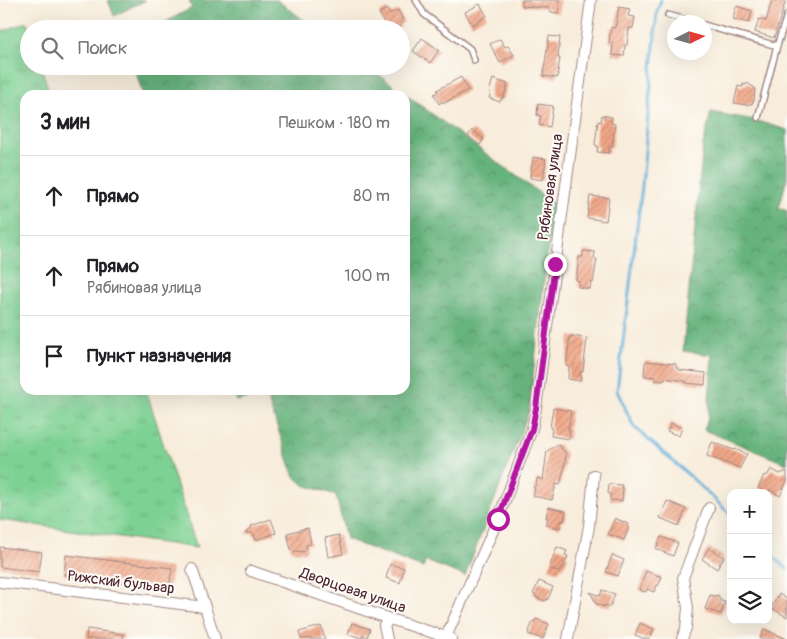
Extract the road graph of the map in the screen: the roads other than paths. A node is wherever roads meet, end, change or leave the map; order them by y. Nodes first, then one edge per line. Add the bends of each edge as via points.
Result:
1 (416, 0) edge
2 (591, 0) edge
3 (787, 15) edge
4 (712, 28) edge
5 (777, 46) junction
6 (474, 60) dead end
7 (758, 118) dead end
8 (594, 475) dead end
9 (709, 508) dead end
10 (192, 569) dead end
11 (251, 571) dead end
12 (0, 582) edge
13 (205, 607) junction
14 (390, 619) junction
15 (449, 638) edge
16 (215, 639) edge
17 (387, 639) edge
18 (568, 639) edge
19 (682, 639) edge

1 - 6 lane via 424,14 470,49
2 - 15 street, Рябиновая улица via 532,429
3 - 5 lane
4 - 5 lane
5 - 7 lane
8 - 18 street via 589,526
9 - 19 street via 683,578 688,608
10 - 13 street
11 - 14 street, Дворцовая улица
12 - 13 street, Рижский бульвар
13 - 16 street
14 - 15 street, Дворцовая улица
14 - 17 street via 384,625

